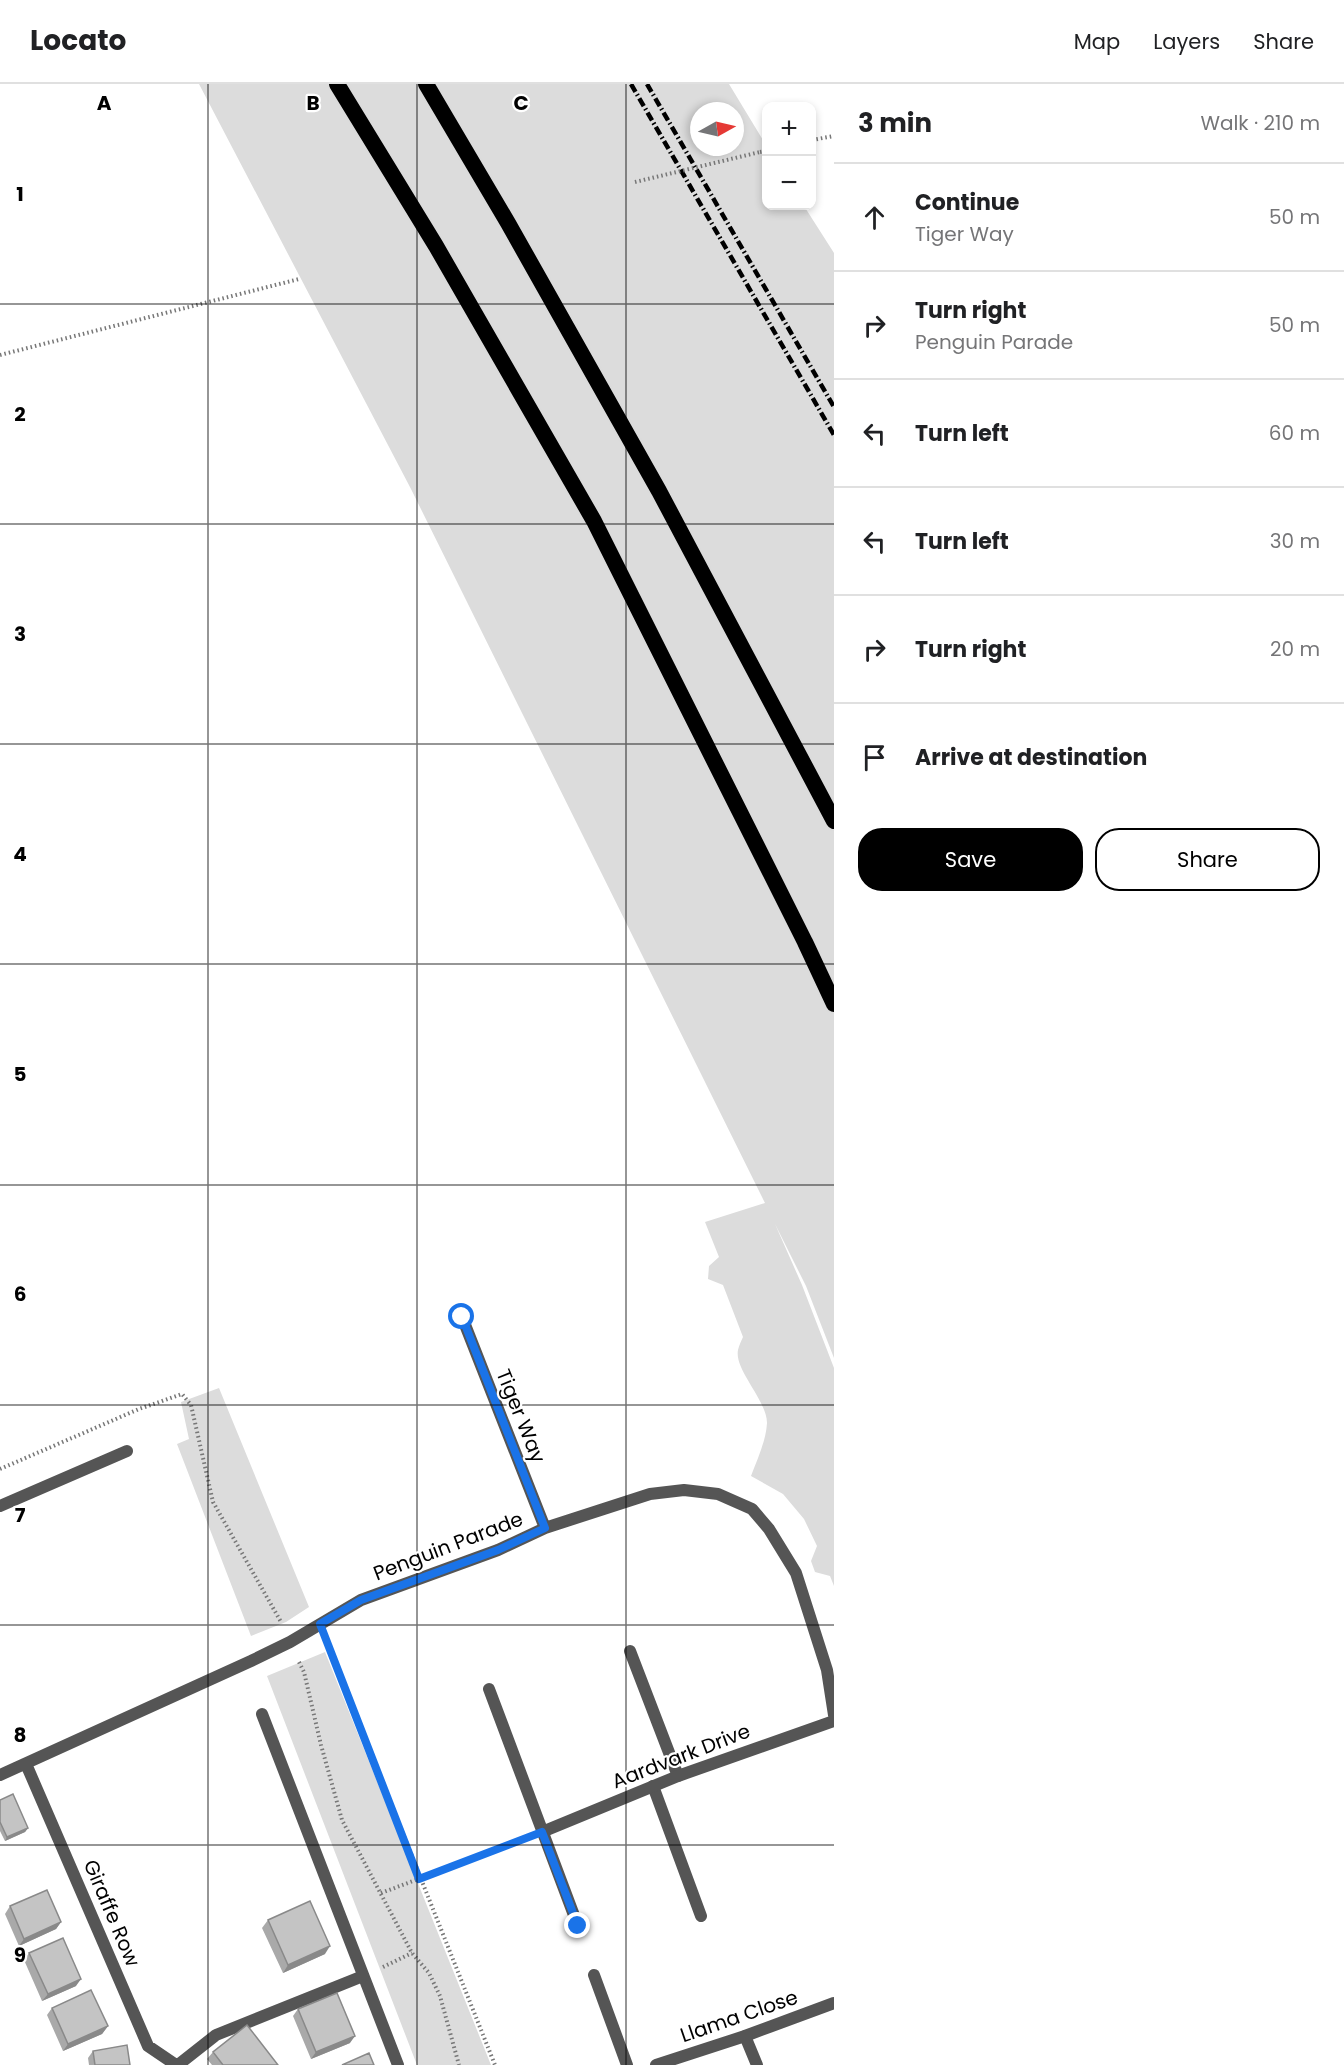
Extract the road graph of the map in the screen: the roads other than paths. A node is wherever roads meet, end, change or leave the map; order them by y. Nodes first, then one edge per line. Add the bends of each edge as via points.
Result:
1 (337, 84) edge
2 (426, 84) edge
3 (834, 821) edge
4 (834, 1004) edge
5 (462, 1317) dead end
6 (127, 1451) dead end
7 (0, 1506) edge
8 (545, 1528) junction
9 (630, 1651) dead end
10 (489, 1689) dead end
11 (262, 1714) dead end
12 (834, 1715) edge
13 (834, 1720) edge
14 (26, 1764) junction
15 (0, 1775) edge
16 (678, 1776) junction
17 (653, 1786) junction
18 (542, 1832) junction
19 (701, 1916) dead end
20 (578, 1926) dead end
21 (594, 1975) dead end
22 (363, 1976) junction
23 (834, 2003) edge
24 (745, 2036) junction
25 (177, 2065) edge
26 (398, 2065) edge
27 (627, 2065) edge
28 (656, 2065) edge
29 (757, 2065) edge

1 - 4 highway via 436,246 594,521
2 - 3 highway via 659,491
5 - 8 street, Tiger Way
6 - 7 street
8 - 12 street, Penguin Parade via 650,1494 684,1490 718,1494 752,1509 796,1573 827,1670
8 - 14 street, Penguin Parade via 498,1550 361,1600 251,1661
9 - 16 street
10 - 18 street
11 - 22 street
13 - 16 street, Aardvark Drive
14 - 15 street, Penguin Parade
14 - 25 street, Giraffe Row via 148,2046
16 - 17 street, Aardvark Drive
17 - 18 street, Aardvark Drive
17 - 19 street
18 - 20 street
21 - 27 street
22 - 25 street via 216,2036
22 - 26 street
23 - 24 street, Llama Close
24 - 28 street, Llama Close
24 - 29 street

